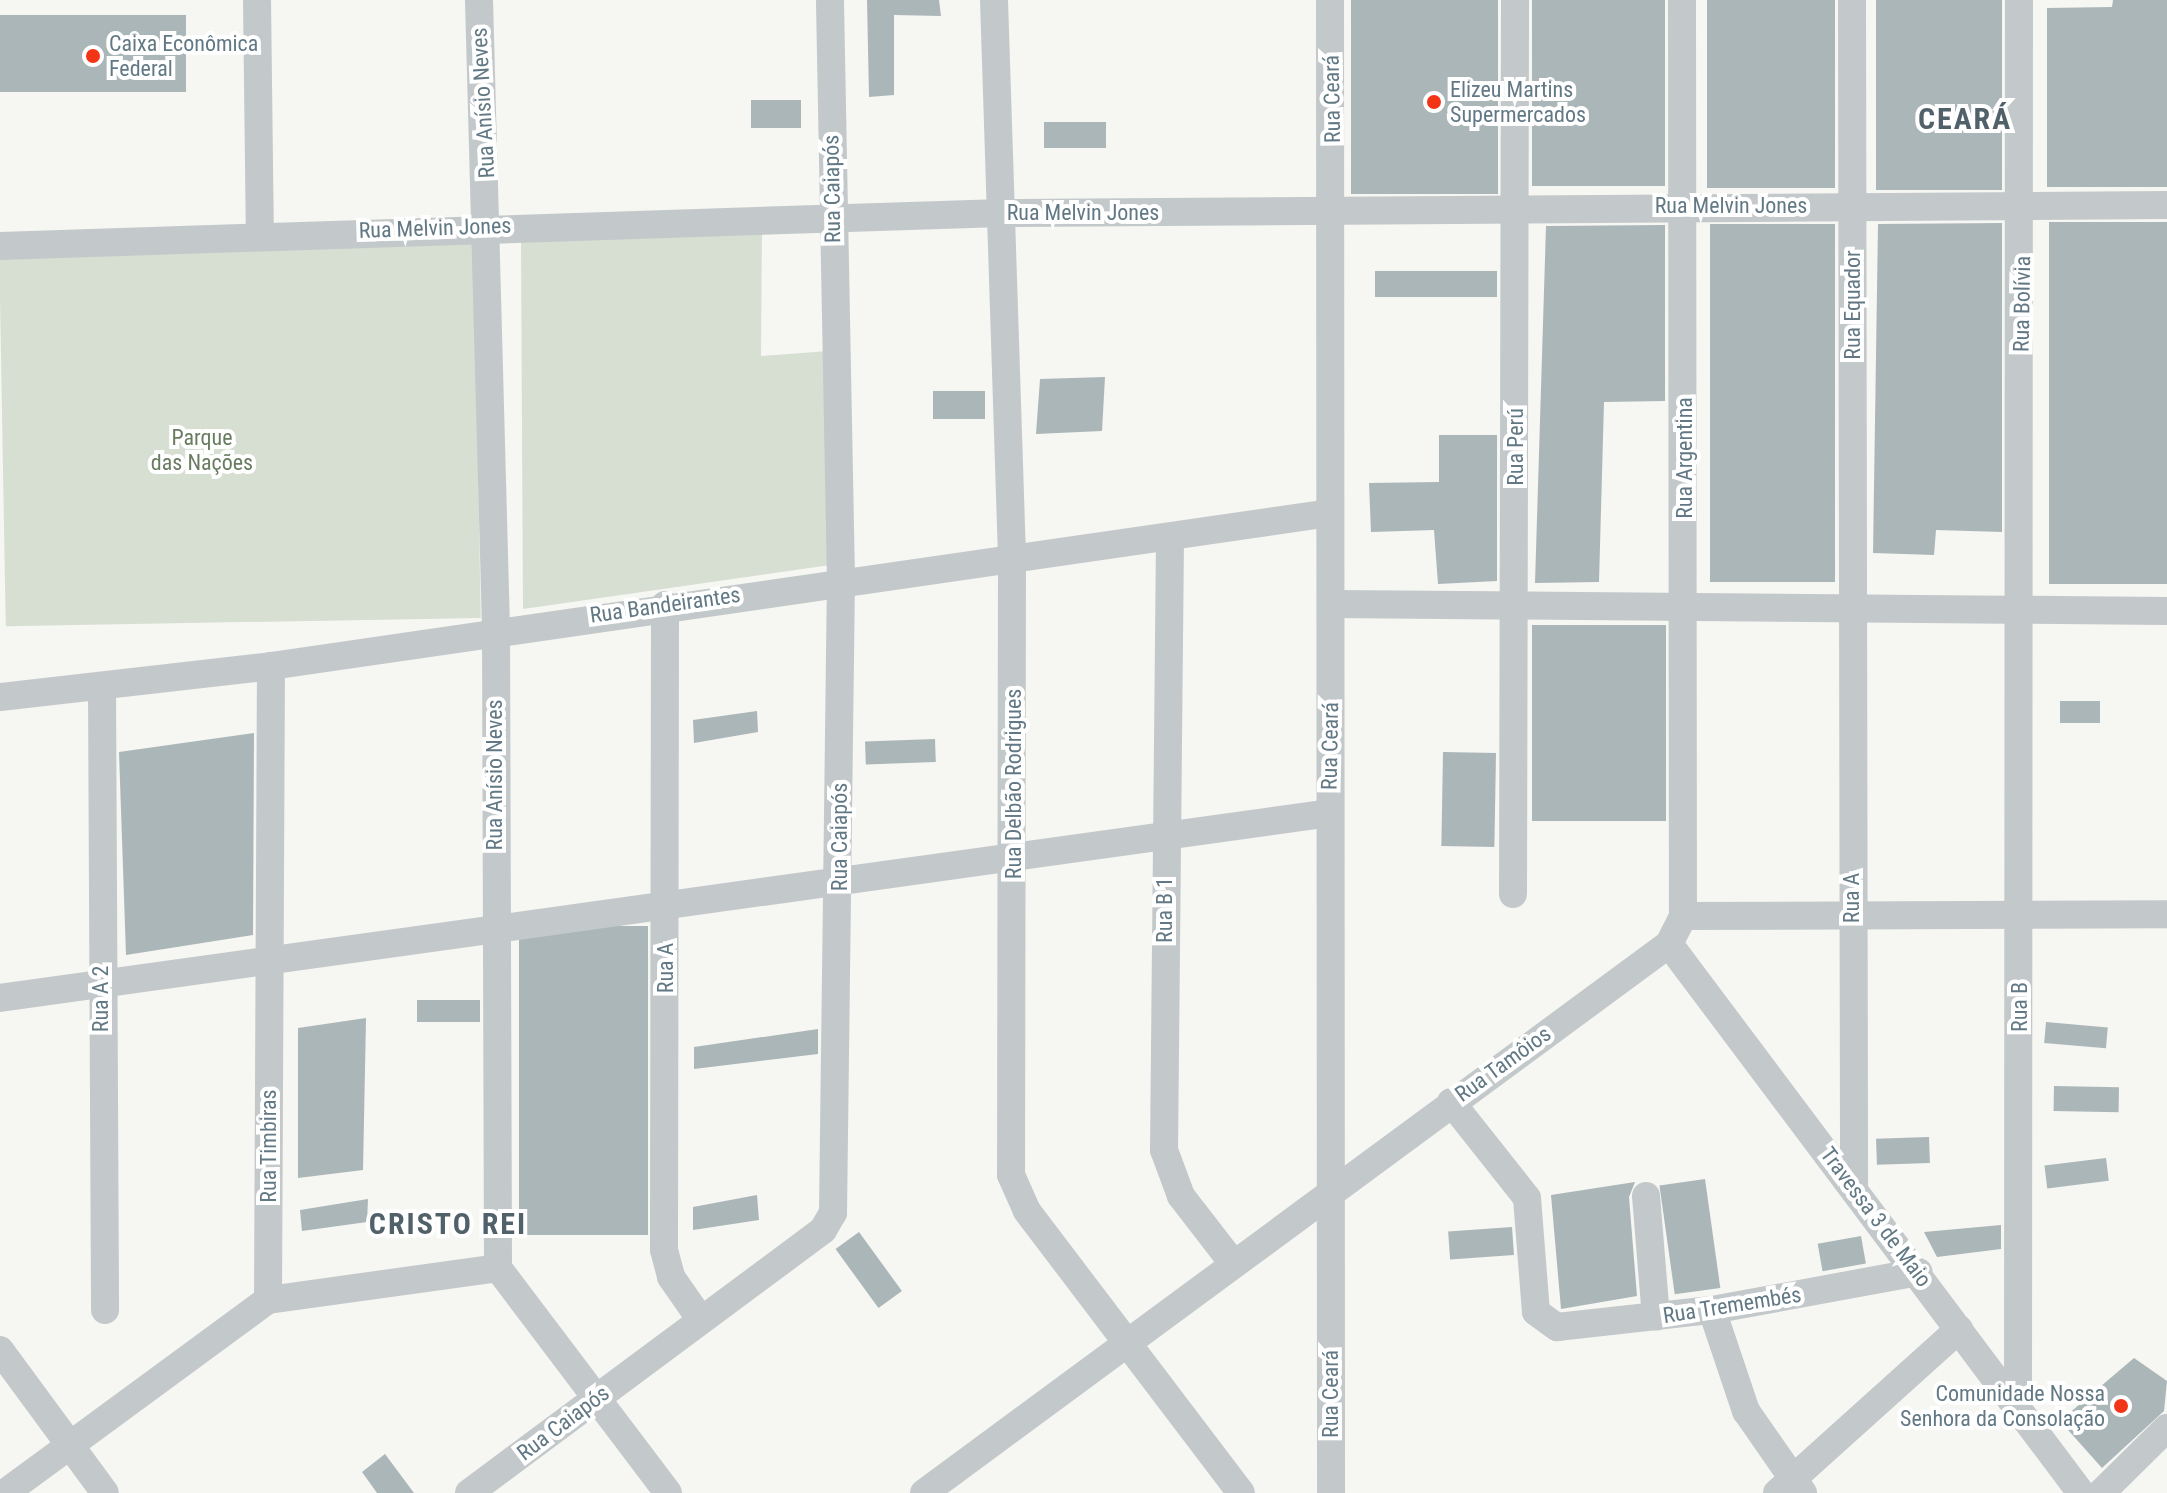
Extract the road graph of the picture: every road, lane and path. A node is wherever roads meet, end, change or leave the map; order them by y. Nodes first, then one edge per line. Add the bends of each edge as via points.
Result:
1 (257, 0) edge
2 (479, 0) edge
3 (830, 0) edge
4 (994, 0) edge
5 (1330, 0) edge
6 (1515, 0) edge
7 (1682, 0) edge
8 (1852, 0) edge
9 (2019, 0) edge
10 (2167, 205) edge
11 (1684, 206) junction
12 (1853, 206) junction
13 (2023, 207) junction
14 (1517, 210) junction
15 (1333, 212) junction
16 (1002, 213) junction
17 (832, 217) junction
18 (489, 225) junction
19 (260, 236) junction
20 (0, 246) edge
21 (1330, 513) junction
22 (1170, 538) junction
23 (1012, 557) junction
24 (841, 580) junction
25 (1332, 604) junction
26 (665, 605) junction
27 (2019, 608) junction
28 (1515, 609) junction
29 (1685, 609) junction
30 (1853, 610) junction
31 (2167, 611) edge
32 (496, 629) junction
33 (271, 666) junction
34 (102, 688) junction
35 (0, 697) edge
36 (1329, 813) junction
37 (1166, 835) junction
38 (1015, 854) junction
39 (840, 879) junction
40 (1513, 894) dead end
41 (666, 907) junction
42 (2167, 914) edge
43 (2020, 915) junction
44 (1683, 916) junction
45 (1852, 916) junction
46 (495, 929) junction
47 (1669, 944) junction
48 (270, 963) junction
49 (101, 989) junction
50 (0, 998) edge
51 (1451, 1102) junction
52 (1854, 1186) junction
53 (1331, 1190) junction
54 (1646, 1196) dead end
55 (1232, 1262) junction
56 (498, 1268) junction
57 (1919, 1272) junction
58 (268, 1300) junction
59 (105, 1310) dead end
60 (1712, 1310) junction
61 (1656, 1317) junction
62 (701, 1320) junction
63 (1959, 1329) junction
64 (1129, 1342) junction
65 (0, 1350) edge
66 (596, 1397) junction
67 (2018, 1407) junction
68 (2167, 1428) edge
69 (69, 1445) junction
70 (1792, 1489) edge
71 (5, 1493) edge
72 (105, 1493) edge
73 (469, 1493) edge
74 (668, 1493) edge
75 (924, 1493) edge
76 (1241, 1493) edge
77 (1331, 1493) edge
78 (2081, 1493) edge
79 (2101, 1493) edge

1 - 19 street
2 - 18 street, Rua Anísio Neves
3 - 17 street, Rua Caiapós
4 - 16 street, Rua Delbão Rodrigues
5 - 15 street, Rua Ceará
6 - 14 street, Rua Perú
7 - 11 street, Rua Argentina
8 - 12 street, Rua Equador
9 - 13 street, Rua Bolívia
10 - 13 street, Rua Melvin Jones
11 - 12 street, Rua Melvin Jones
11 - 14 street, Rua Melvin Jones
11 - 29 street, Rua Argentina
12 - 13 street, Rua Melvin Jones
12 - 30 street, Rua Equador
13 - 27 street, Rua Bolívia
14 - 15 street, Rua Melvin Jones
14 - 28 street, Rua Perú
15 - 16 street, Rua Melvin Jones
15 - 21 street, Rua Ceará
16 - 17 street, Rua Melvin Jones
16 - 23 street, Rua Delbão Rodrigues
17 - 18 street, Rua Melvin Jones
17 - 24 street, Rua Caiapós
18 - 19 street, Rua Melvin Jones
18 - 32 street, Rua Anísio Neves
19 - 20 street, Rua Melvin Jones
21 - 22 street, Rua Bandeirantes
21 - 25 street, Rua Ceará
22 - 23 street, Rua Bandeirantes
22 - 37 street, Rua B 1
23 - 24 street, Rua Bandeirantes
23 - 38 street, Rua Delbão Rodrigues
24 - 26 street, Rua Bandeirantes
24 - 39 street, Rua Caiapós
25 - 28 street
25 - 36 street, Rua Ceará
26 - 32 street, Rua Bandeirantes
26 - 41 street, Rua A
27 - 30 street
27 - 31 street
27 - 43 street, Rua B
28 - 29 street
28 - 40 street, Rua Perú
29 - 30 street
29 - 44 street, Rua Argentina
30 - 45 street, Rua A
32 - 33 street, Rua Bandeirantes
32 - 46 street, Rua Anísio Neves
33 - 34 street, Rua Bandeirantes
33 - 48 street, Rua Timbiras
34 - 35 street, Rua Bandeirantes
34 - 49 street, Rua A 2
36 - 37 street
36 - 53 street, Rua Ceará
37 - 38 street
37 - 55 street, Rua B 1 via 1164,1150 1181,1196
38 - 39 street
38 - 64 street, Rua Delbão Rodrigues via 1011,1175 1027,1211
39 - 41 street
39 - 62 street, Rua Caiapós via 833,1213 823,1230
41 - 46 street
41 - 62 street, Rua A via 664,1250 671,1277
42 - 43 street
43 - 45 street
43 - 67 street, Rua B
44 - 45 street
44 - 47 street, Rua Tamôios
45 - 52 street, Rua A
46 - 48 street
46 - 56 street, Rua Anísio Neves
47 - 51 street, Rua Tamôios
47 - 52 street, Travessa 3 de Maio
48 - 49 street
48 - 58 street, Rua Timbiras
49 - 50 street
49 - 59 street, Rua A 2
51 - 53 street, Rua Tamôios
51 - 61 street, Rua Tremembés via 1527,1198 1536,1312 1557,1327
52 - 57 street, Travessa 3 de Maio
53 - 55 street, Rua Tamôios
53 - 77 street, Rua Ceará
54 - 61 street
55 - 64 street, Rua Tamôios
56 - 58 street
56 - 66 street
57 - 60 street, Rua Tremembés
57 - 63 street, Travessa 3 de Maio
58 - 69 street
60 - 61 street, Rua Tremembés
60 - 70 street via 1746,1411
62 - 66 street, Rua Caiapós
63 - 67 street, Travessa 3 de Maio
63 - 70 street
64 - 75 street, Rua Tamôios
64 - 76 street, Rua Delbão Rodrigues
65 - 69 street
66 - 73 street, Rua Caiapós
66 - 74 street
67 - 78 street, Travessa 3 de Maio
68 - 79 street
69 - 71 street
69 - 72 street

